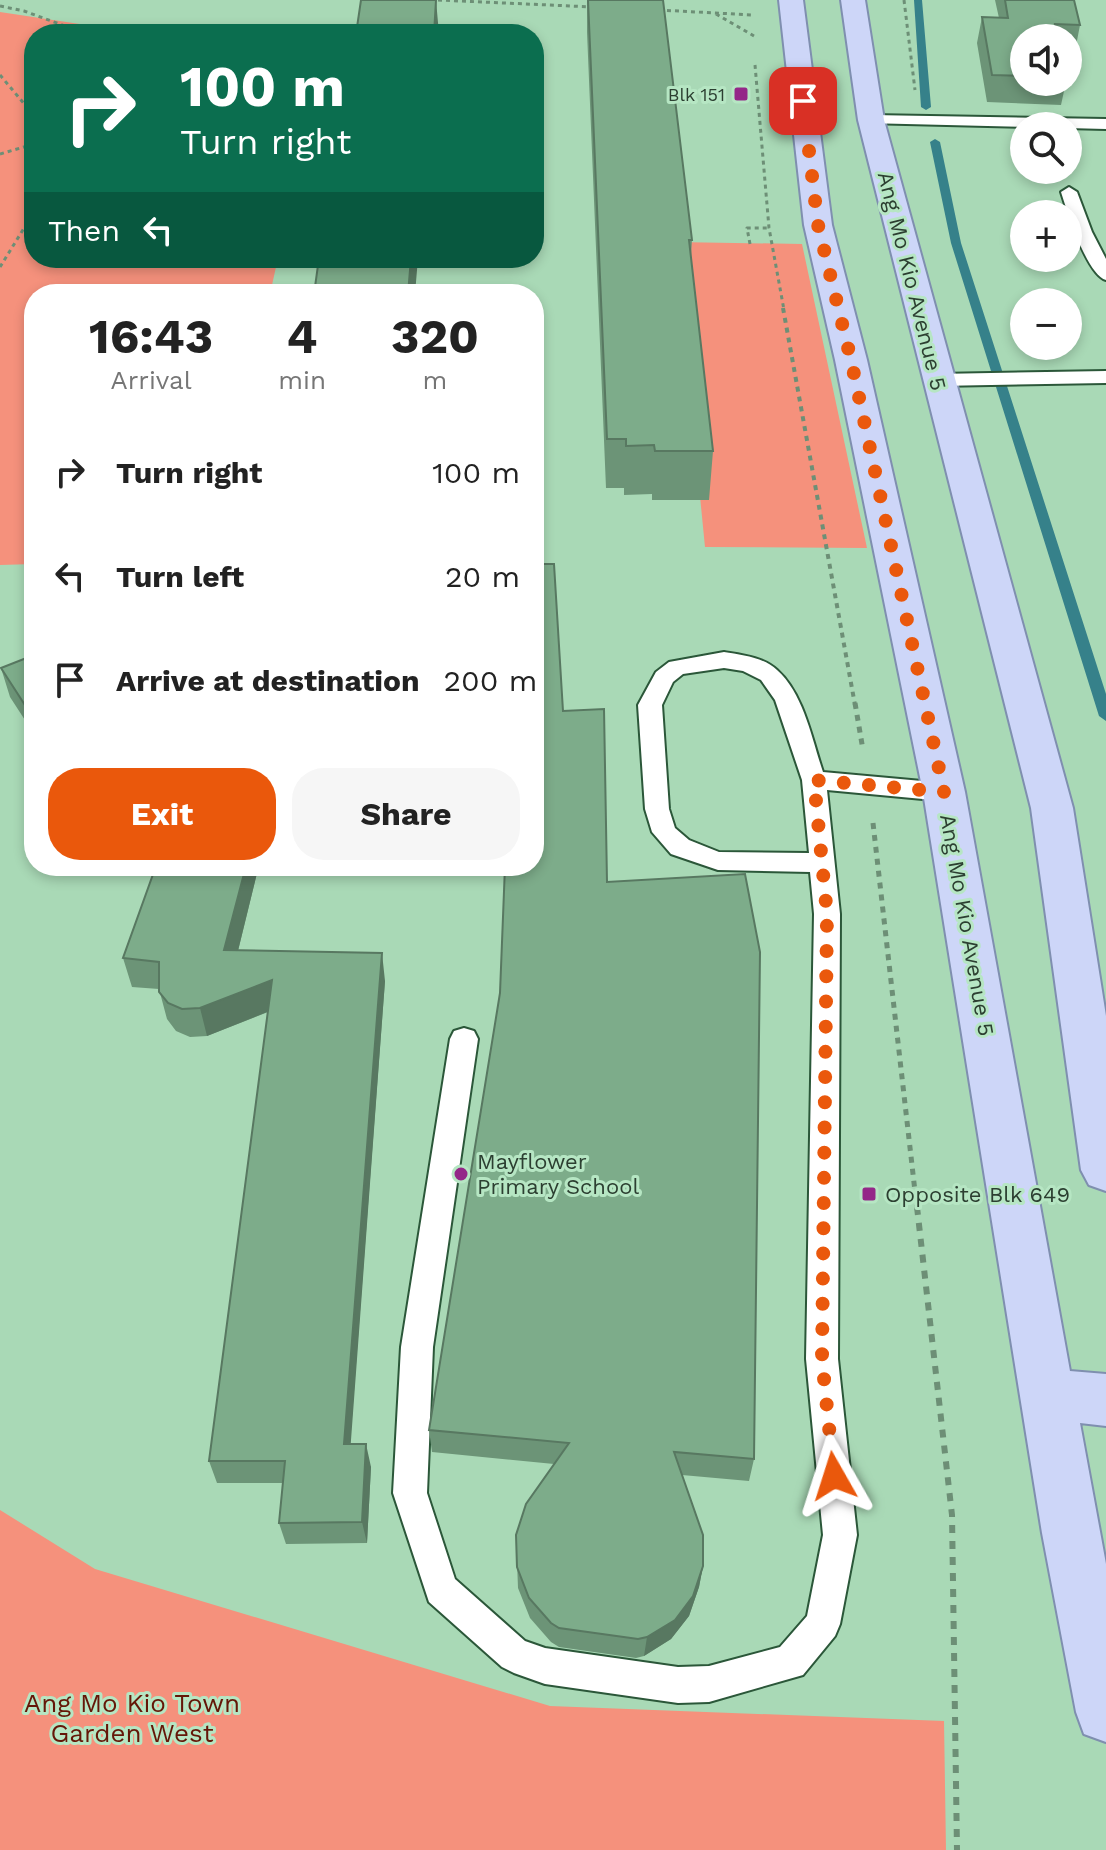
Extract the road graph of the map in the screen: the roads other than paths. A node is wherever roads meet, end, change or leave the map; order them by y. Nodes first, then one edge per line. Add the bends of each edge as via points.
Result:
1 (791, 0) edge
2 (853, 0) edge
3 (871, 120) junction
4 (1106, 124) edge
5 (1069, 192) dead end
6 (1106, 275) edge
7 (1106, 377) edge
8 (937, 380) junction
9 (814, 780) junction
10 (944, 792) junction
11 (822, 863) junction
12 (464, 1039) dead end
13 (1106, 1170) edge
14 (1048, 1395) junction
15 (1106, 1400) edge
16 (1106, 1712) edge

1 - 10 main road, Ang Mo Kio Avenue 5 via 818,225
2 - 3 main road, Ang Mo Kio Avenue 5
3 - 4 lane
3 - 8 main road, Ang Mo Kio Avenue 5
5 - 6 lane
7 - 8 lane
8 - 13 main road, Ang Mo Kio Avenue 5 via 1052,808
9 - 10 lane
9 - 11 lane
9 - 11 lane via 786,699 769,675 749,664 703,661 677,667 655,690 650,705 657,809 664,832 680,847 718,861
10 - 14 main road, Ang Mo Kio Avenue 5
11 - 12 lane via 827,914 822,1359 840,1535 823,1624 790,1662 709,1684 678,1685 545,1666 514,1655 441,1590 410,1493 417,1347
14 - 15 main road
14 - 16 main road, Ang Mo Kio Avenue 5

